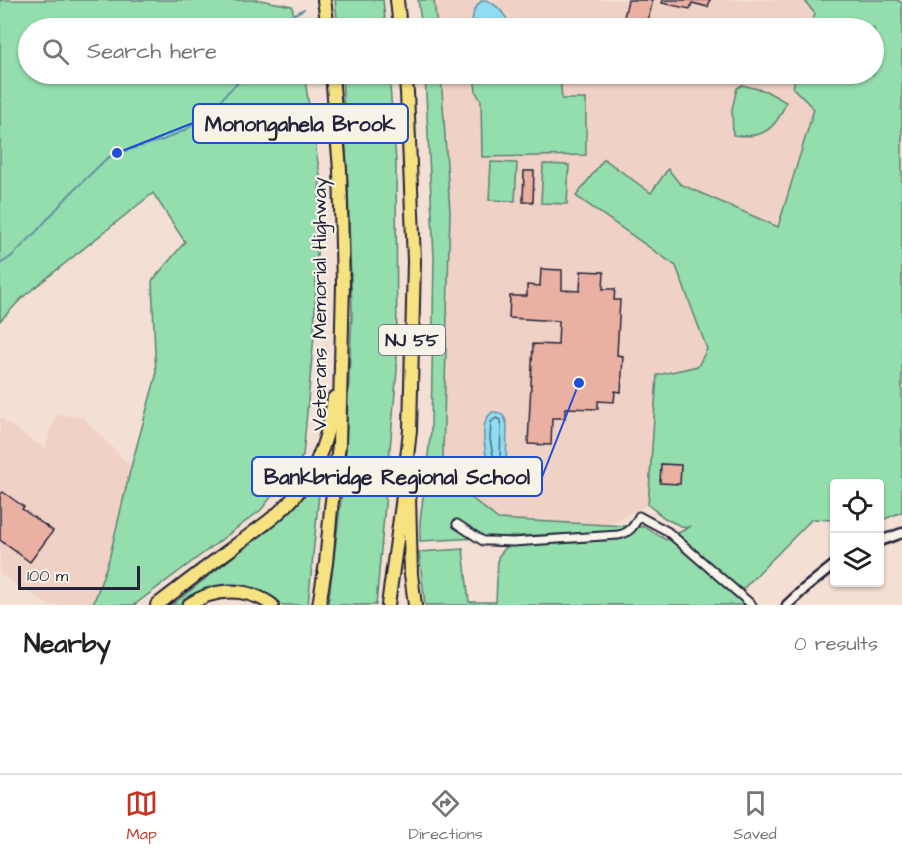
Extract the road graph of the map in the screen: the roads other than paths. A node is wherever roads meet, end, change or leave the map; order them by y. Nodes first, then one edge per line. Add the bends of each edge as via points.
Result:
1 (324, 0) edge
2 (397, 0) edge
3 (327, 18) edge
4 (399, 18) edge
5 (333, 84) edge
6 (406, 84) edge
7 (340, 384) junction
8 (405, 477) junction
9 (458, 524) dead end
10 (902, 532) edge
11 (884, 539) edge
12 (830, 568) edge
13 (158, 605) edge
14 (189, 605) edge
15 (272, 605) edge
16 (319, 605) edge
17 (388, 605) edge
18 (415, 605) edge
19 (752, 605) edge
20 (787, 605) edge

1 - 3 highway
2 - 4 highway
5 - 7 highway, Veterans Memorial Highway via 343,284
6 - 8 highway, NJ 55 via 414,261 410,430
7 - 13 highway via 334,393 322,450 297,494
7 - 16 highway, Veterans Memorial Highway via 339,445
8 - 17 highway, NJ 55
8 - 18 highway via 410,488
9 - 19 street via 483,541 524,542 626,534 639,516 667,531
10 - 11 street
12 - 20 street
14 - 15 highway via 228,591 247,593

